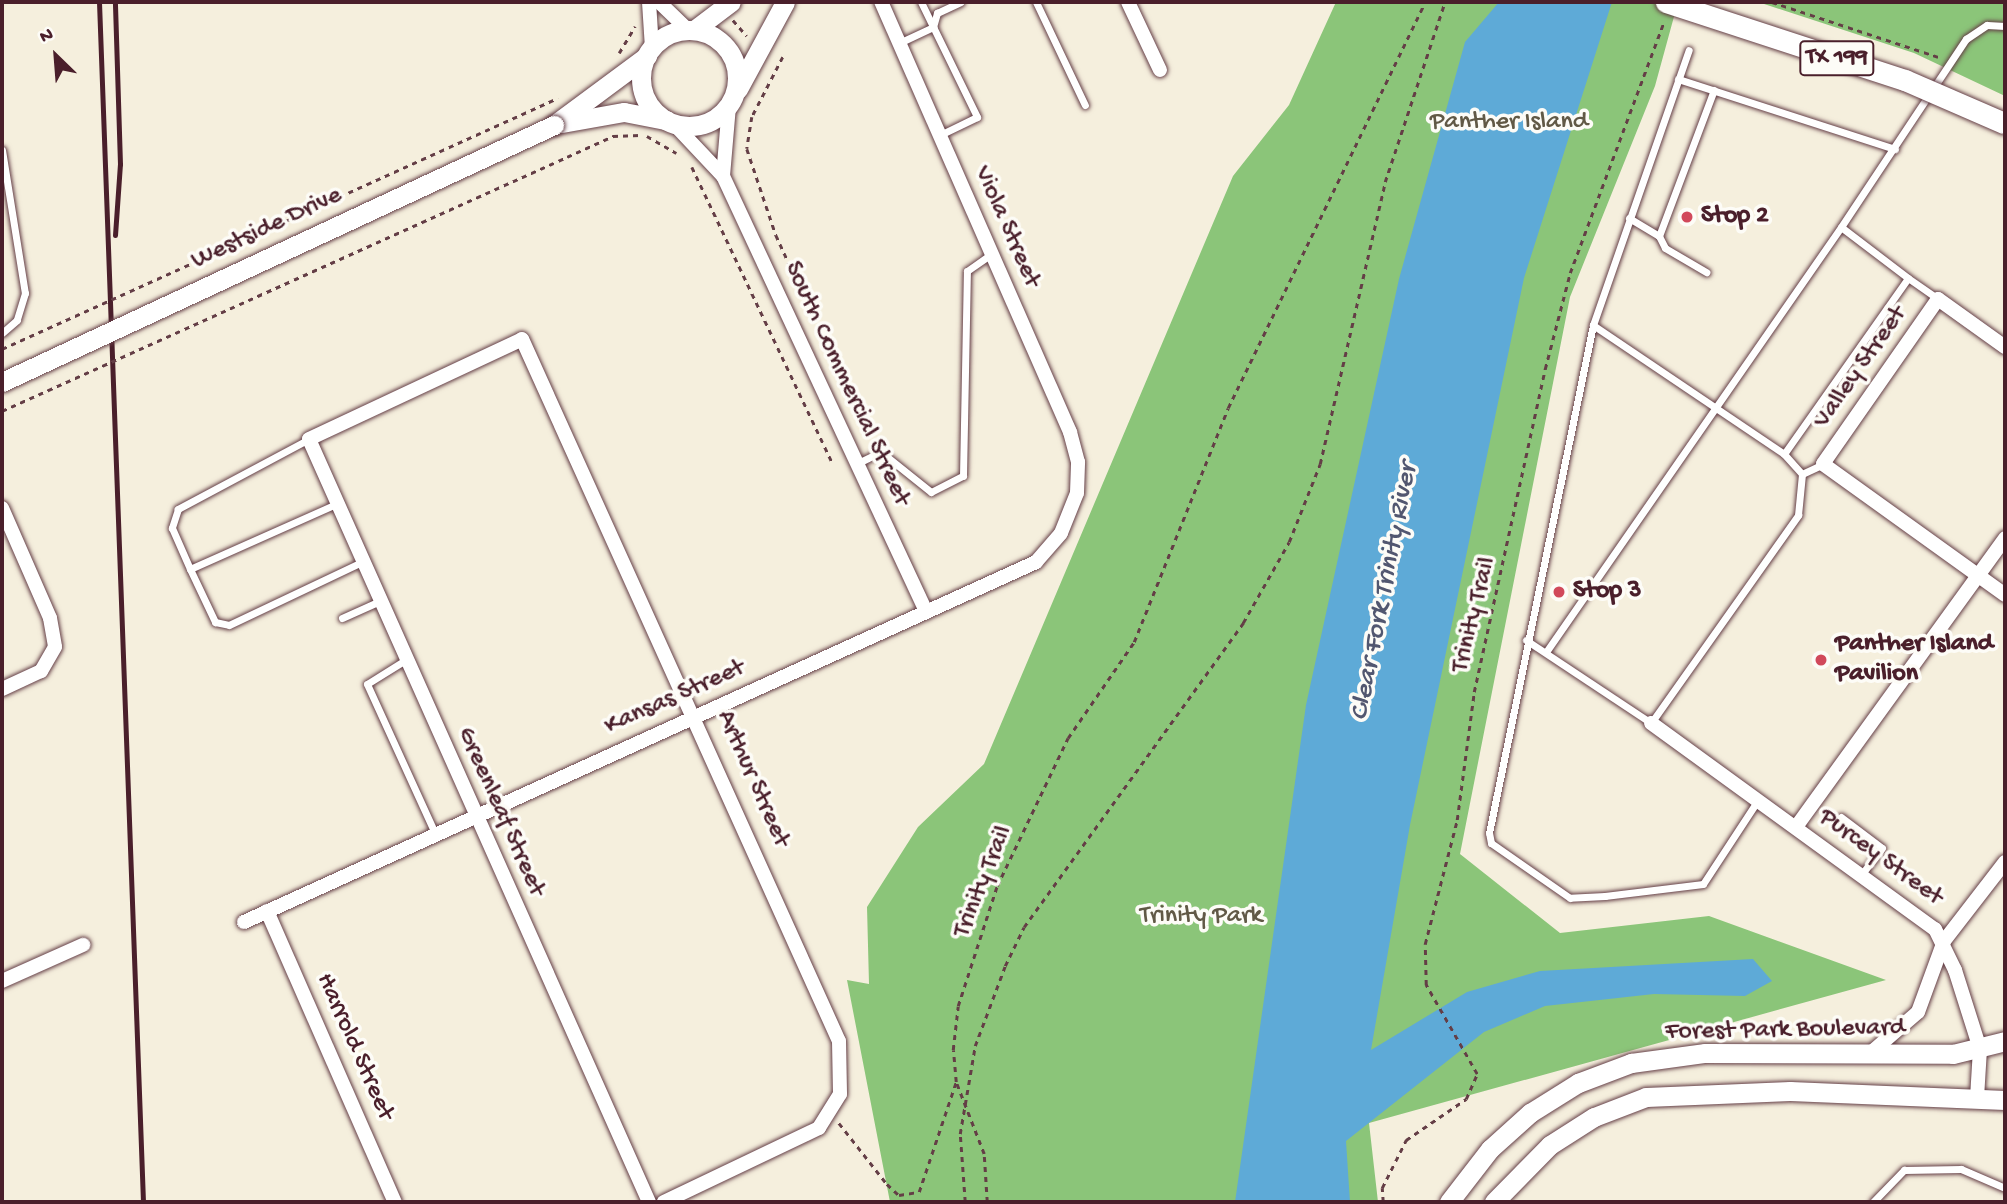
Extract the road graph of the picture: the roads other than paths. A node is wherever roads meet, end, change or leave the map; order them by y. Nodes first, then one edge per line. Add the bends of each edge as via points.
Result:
1 (649, 2) edge
2 (659, 2) edge
3 (785, 2) edge
4 (881, 2) edge
5 (921, 2) edge
6 (961, 2) edge
7 (1036, 2) edge
8 (1128, 2) edge
9 (1667, 7) edge
10 (731, 10) edge
11 (2005, 26) edge
12 (933, 27) junction
13 (691, 30) junction
14 (899, 43) junction
15 (1689, 50) dead end
16 (650, 51) junction
17 (1160, 70) dead end
18 (1678, 79) junction
19 (1714, 90) junction
20 (732, 99) junction
21 (1085, 105) dead end
22 (669, 122) junction
23 (2004, 123) edge
24 (554, 125) junction
25 (939, 135) junction
26 (1895, 149) junction
27 (2, 150) edge
28 (723, 176) junction
29 (1629, 218) junction
30 (1841, 227) junction
31 (1659, 236) junction
32 (991, 254) junction
33 (1706, 272) dead end
34 (1908, 278) junction
35 (1938, 299) junction
36 (1593, 325) junction
37 (2, 333) edge
38 (2005, 347) edge
39 (2, 382) edge
40 (1714, 406) junction
41 (309, 439) junction
42 (1783, 454) junction
43 (856, 464) junction
44 (1823, 464) junction
45 (1078, 474) joint
46 (1801, 474) junction
47 (338, 503) junction
48 (2, 508) edge
49 (2005, 538) edge
50 (364, 561) junction
51 (190, 569) junction
52 (1978, 577) junction
53 (2005, 595) edge
54 (382, 600) junction
55 (926, 612) junction
56 (342, 618) dead end
57 (1526, 640) junction
58 (1545, 652) junction
59 (408, 659) junction
60 (2, 689) edge
61 (697, 715) junction
62 (1651, 723) junction
63 (1758, 800) junction
64 (473, 815) junction
65 (1841, 817) dead end
66 (1796, 827) junction
67 (435, 833) junction
68 (2005, 862) edge
69 (1861, 875) junction
70 (267, 911) junction
71 (244, 922) dead end
72 (1944, 941) junction
73 (83, 945) dead end
74 (2, 981) edge
75 (2005, 1041) edge
76 (1980, 1049) junction
77 (1866, 1058) junction
78 (1978, 1098) junction
79 (2005, 1100) edge
80 (2005, 1188) edge
81 (395, 1202) edge
82 (649, 1202) edge
83 (664, 1202) edge
84 (1449, 1202) edge
85 (1494, 1202) edge
86 (1873, 1202) edge

1 - 16 street
2 - 13 street
3 - 20 main road
4 - 14 street, Viola Street
5 - 12 lane
6 - 12 lane via 937,13
7 - 21 lane
8 - 17 street
9 - 23 main road, TX 199, bridge via 1906,80
10 - 13 main road
11 - 26 lane via 1987,25 1966,39
12 - 14 lane
12 - 25 lane via 977,117
13 - 16 main road
13 - 20 main road via 730,51
14 - 25 street, Viola Street
15 - 18 lane
16 - 22 main road via 642,89
16 - 24 main road, Westside Drive
18 - 19 lane
18 - 29 lane
19 - 26 lane
19 - 31 lane
20 - 22 main road via 704,124
20 - 28 street, South Commercial Street
22 - 24 main road, Westside Drive via 624,112
22 - 28 street, South Commercial Street
24 - 39 main road, Westside Drive, bridge
25 - 32 street, Viola Street
26 - 30 lane
27 - 37 lane via 25,293 17,320
28 - 43 street, South Commercial Street
29 - 31 lane
29 - 36 lane
30 - 34 lane
30 - 40 lane
31 - 33 lane via 1665,248
32 - 43 lane via 967,271 963,477 931,492 881,452
32 - 45 street, Viola Street via 1070,432
34 - 35 lane
34 - 42 lane
35 - 38 street
35 - 44 street, Valley Street
36 - 40 lane
36 - 57 lane
40 - 42 lane
40 - 58 lane via 1593,577 1577,614
41 - 47 street, Greenleaf Street
41 - 51 lane via 178,509 172,528
41 - 61 street, Arthur Street via 522,339
42 - 46 lane
43 - 55 street, South Commercial Street
44 - 46 lane
44 - 52 street
45 - 55 street, Kansas Street via 1060,533 1036,562
46 - 62 lane via 1798,515
47 - 50 street, Greenleaf Street
47 - 51 lane
48 - 60 street via 50,618 55,647 41,671
49 - 52 street
50 - 51 lane via 229,625 215,622
50 - 54 street, Greenleaf Street
52 - 53 street
52 - 66 street
54 - 56 lane
54 - 59 street, Greenleaf Street
55 - 61 street, Kansas Street
57 - 58 lane
57 - 63 lane via 1491,843 1570,898 1703,884
58 - 62 lane
59 - 64 street, Greenleaf Street
59 - 67 lane via 367,684
61 - 64 street, Kansas Street
61 - 83 street, Arthur Street via 834,1022 840,1094 831,1112 805,1139
62 - 63 street, Purcey Street
63 - 66 street, Purcey Street
64 - 67 street, Kansas Street
64 - 82 street, Greenleaf Street
65 - 69 lane via 1882,848
66 - 69 street, Purcey Street
67 - 70 street, Kansas Street
68 - 72 street
69 - 72 street, Purcey Street
70 - 71 street, Kansas Street
70 - 81 street, Harrold Street
72 - 76 street, Purcey Street
72 - 77 street via 1918,1012
73 - 74 street
75 - 76 main road, Forest Park Boulevard
76 - 77 main road, Forest Park Boulevard
76 - 78 street, Purcey Street
77 - 84 main road, Forest Park Boulevard via 1705,1053 1613,1068 1530,1113 1490,1149
78 - 79 main road
78 - 85 main road via 1790,1091 1646,1097 1594,1117 1550,1145
80 - 86 lane via 1961,1169 1904,1170

